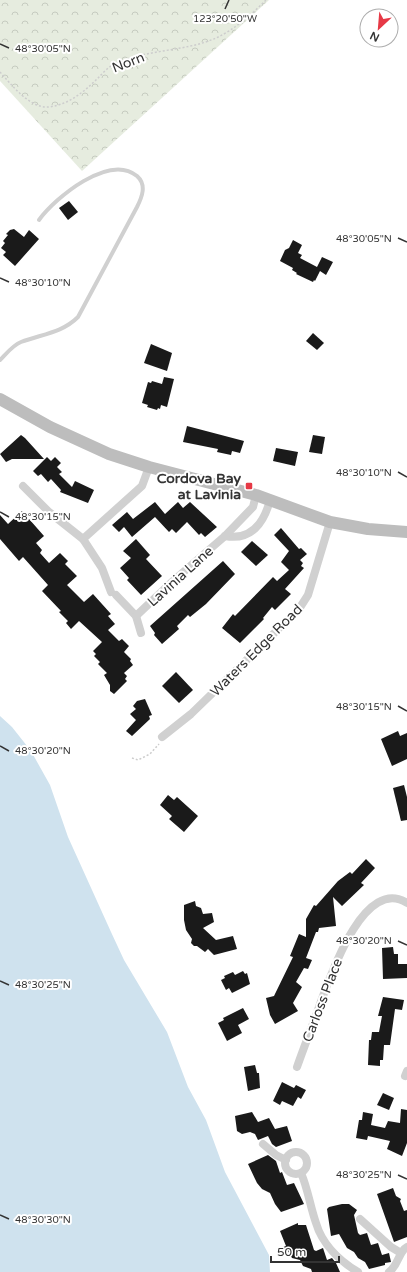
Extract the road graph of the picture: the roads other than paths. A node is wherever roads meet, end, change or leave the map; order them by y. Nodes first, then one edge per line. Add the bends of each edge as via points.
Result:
1 (38, 220) dead end
2 (0, 360) edge
3 (0, 399) edge
4 (149, 467) junction
5 (23, 486) dead end
6 (256, 495) junction
7 (270, 500) junction
8 (330, 522) junction
9 (407, 532) edge
10 (225, 536) junction
11 (83, 539) junction
12 (136, 616) junction
13 (141, 633) dead end
14 (162, 736) road end
15 (407, 903) edge
16 (297, 1067) dead end
17 (263, 1144) dead end
18 (286, 1160) junction
19 (300, 1173) junction
20 (360, 1219) dead end
21 (404, 1250) edge
22 (358, 1272) edge
23 (389, 1272) edge

1 - 2 lane via 62,194 92,176 108,171 128,171 140,179 143,186 143,194 137,207 78,317 70,325 56,332 20,342
3 - 4 main road via 56,430 109,454
4 - 6 main road
4 - 11 street via 142,486
5 - 11 street
6 - 7 main road
6 - 10 street, Lavinia Lane via 253,507
7 - 8 main road
7 - 10 street, Lavinia Lane via 266,515 254,530 234,538
8 - 9 main road via 368,529
8 - 14 street, Waters Edge Road via 308,595 299,609 191,714
10 - 12 street, Lavinia Lane
11 - 12 street, Lavinia Lane via 102,568 114,594
12 - 13 street, Lavinia Lane
15 - 16 street, Carloss Place via 390,899 376,904 361,919 337,960
17 - 18 street
18 - 19 street via 286,1167 290,1172
18 - 19 street via 293,1153 303,1156 306,1165
19 - 22 street via 309,1193 315,1222 324,1240 342,1261
20 - 21 street via 390,1247
21 - 23 street via 399,1261

